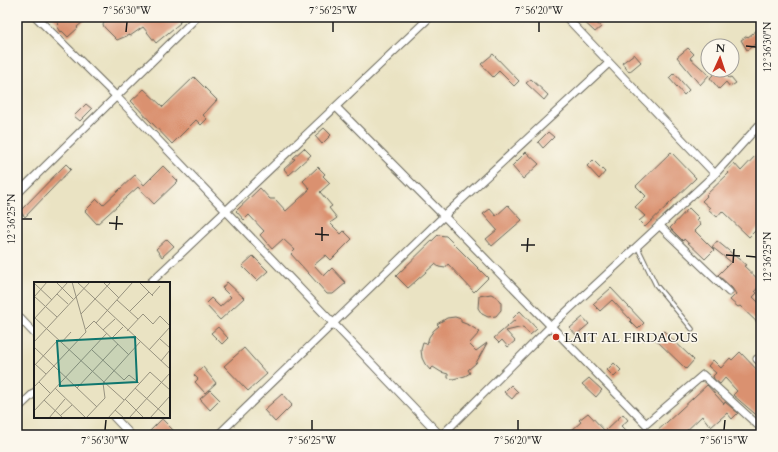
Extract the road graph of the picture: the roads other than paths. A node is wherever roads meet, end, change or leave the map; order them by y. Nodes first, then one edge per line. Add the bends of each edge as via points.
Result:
1 (36, 17) edge
2 (197, 17) edge
3 (430, 17) edge
4 (566, 17) edge
5 (609, 63) junction
6 (116, 96) junction
7 (336, 107) junction
8 (761, 123) edge
9 (715, 174) junction
10 (17, 194) edge
11 (226, 211) junction
12 (444, 216) junction
13 (660, 225) junction
14 (637, 246) junction
15 (151, 282) edge
16 (729, 292) dead end
17 (17, 315) edge
18 (333, 323) junction
19 (551, 326) junction
20 (692, 329) dead end
21 (34, 333) edge
22 (34, 393) edge
23 (17, 409) edge
24 (115, 418) edge
25 (761, 428) edge
26 (444, 434) edge
27 (131, 435) edge
28 (218, 435) edge

1 - 6 street
2 - 6 street
3 - 7 street
4 - 5 street
5 - 9 street
5 - 12 street
6 - 10 street
6 - 11 street
7 - 11 street
7 - 12 street
8 - 9 street
9 - 13 street
11 - 15 street
11 - 18 street
12 - 18 street
12 - 19 street
13 - 14 street
13 - 16 street
14 - 19 street
14 - 20 lane via 656,285
17 - 21 street
18 - 26 street
18 - 28 street
19 - 25 street via 646,424 703,375
19 - 26 street
22 - 23 street
24 - 27 street

